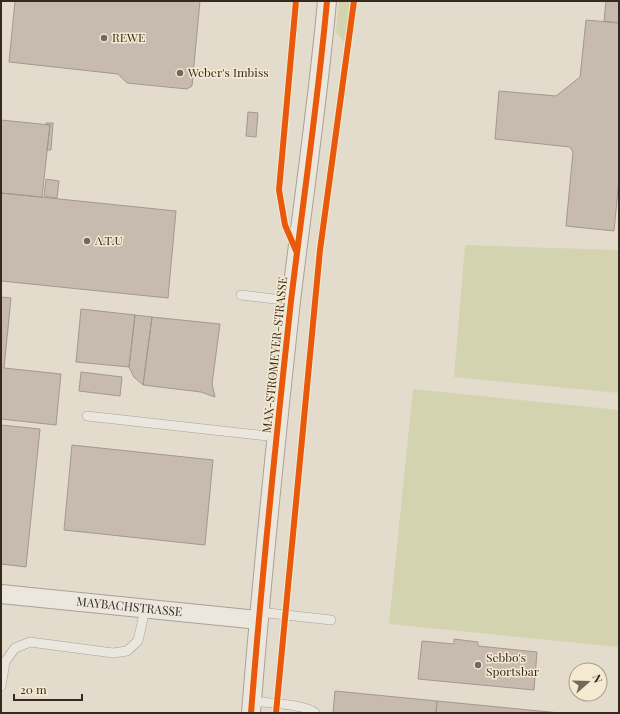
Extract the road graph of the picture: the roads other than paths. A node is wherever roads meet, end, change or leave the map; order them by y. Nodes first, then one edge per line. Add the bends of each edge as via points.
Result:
1 (327, 1) edge
2 (241, 295) dead end
3 (292, 301) junction
4 (87, 416) dead end
5 (277, 437) junction
6 (1, 594) edge
7 (145, 609) junction
8 (259, 616) junction
9 (331, 620) dead end
10 (1, 686) edge
11 (252, 707) edge
12 (315, 713) edge

1 - 3 street, MAX-STROMEYER-STRASSE
2 - 3 lane
3 - 5 street, MAX-STROMEYER-STRASSE
4 - 5 lane
5 - 8 street, MAX-STROMEYER-STRASSE
6 - 7 street, MAYBACHSTRASSE
7 - 8 street, MAYBACHSTRASSE
7 - 10 lane via 138,641 127,651 113,653 30,642 15,648 5,662
8 - 9 lane
8 - 11 street, MAX-STROMEYER-STRASSE
11 - 12 lane via 299,707

